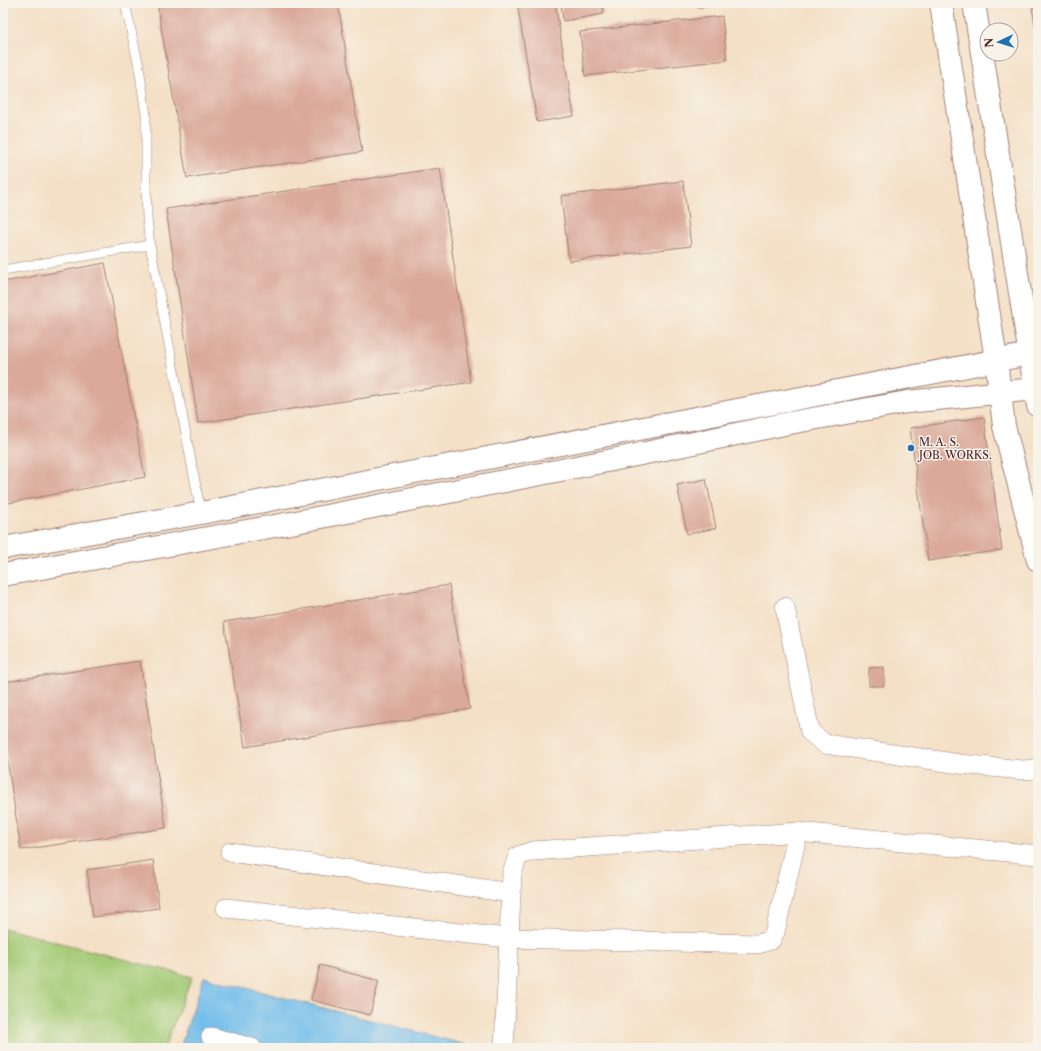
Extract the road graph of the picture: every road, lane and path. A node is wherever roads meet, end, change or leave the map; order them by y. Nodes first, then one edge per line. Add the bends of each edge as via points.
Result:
1 (125, 3) edge
2 (941, 3) edge
3 (974, 3) edge
4 (150, 245) junction
5 (3, 270) edge
6 (1030, 354) junction
7 (996, 360) junction
8 (999, 392) junction
9 (1036, 397) edge
10 (201, 513) junction
11 (3, 548) edge
12 (1038, 560) edge
13 (3, 574) edge
14 (785, 607) dead end
15 (1038, 769) edge
16 (798, 832) junction
17 (230, 852) dead end
18 (1038, 855) edge
19 (511, 893) junction
20 (226, 908) dead end
21 (508, 938) junction
22 (211, 1037) dead end
23 (252, 1048) edge
24 (504, 1048) edge

1 - 4 lane via 146,115 147,219
2 - 7 street
3 - 6 street
4 - 5 lane
4 - 10 lane
6 - 7 street
6 - 9 street
7 - 8 street
7 - 10 street
8 - 9 street
8 - 12 street via 1004,426
8 - 13 street via 907,402 784,424 291,523
10 - 11 street
14 - 15 street via 810,732 825,744 960,764 1022,770
16 - 18 street
16 - 19 street via 534,851 518,856 512,873
16 - 21 street via 771,940 758,944
17 - 19 street
19 - 21 street
20 - 21 street
21 - 24 street
22 - 23 street

